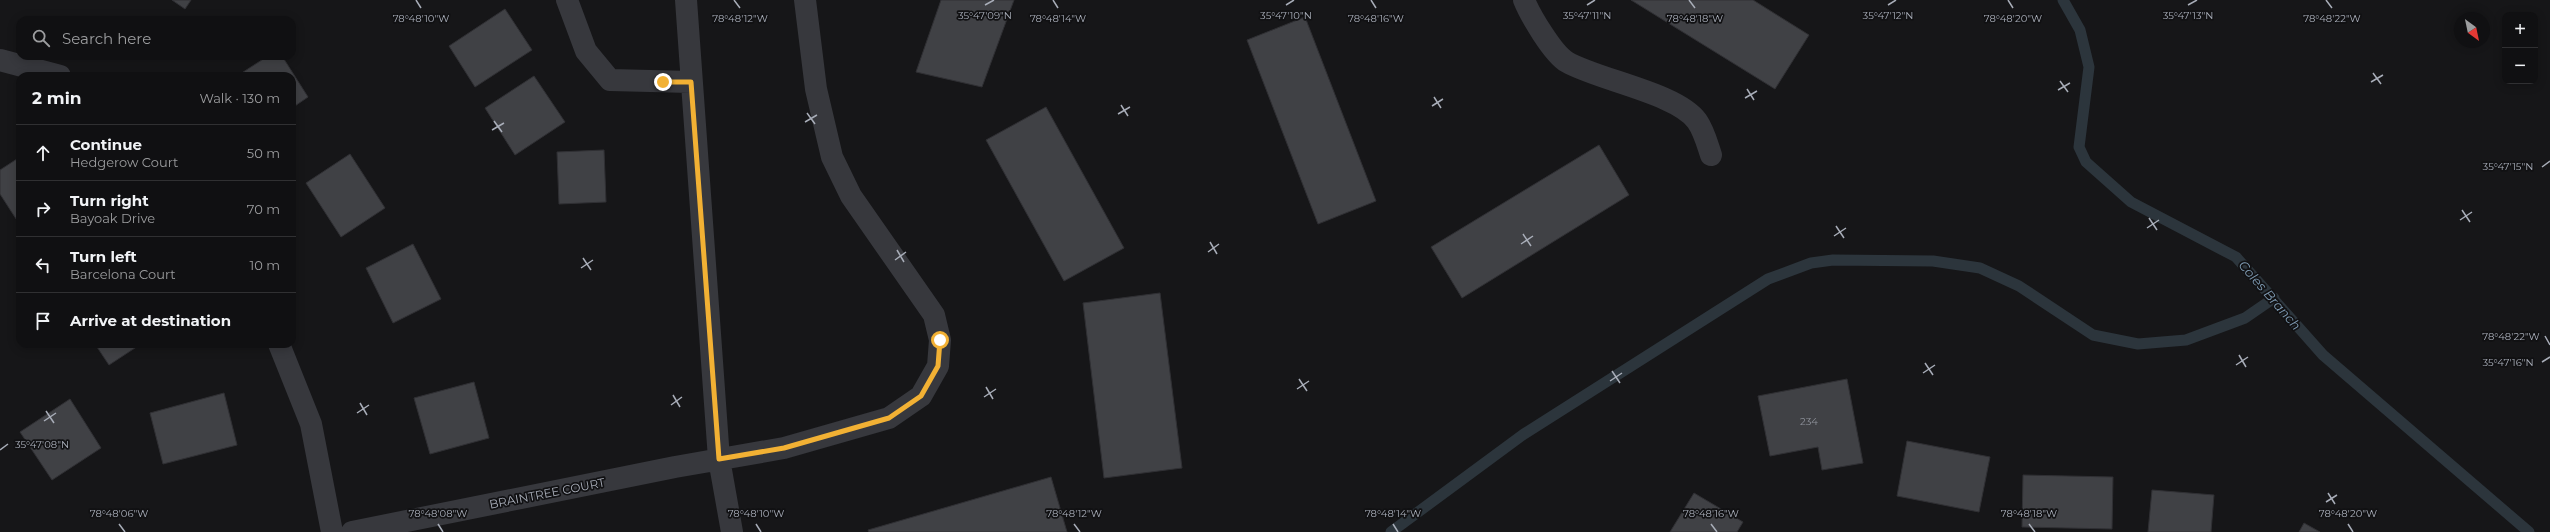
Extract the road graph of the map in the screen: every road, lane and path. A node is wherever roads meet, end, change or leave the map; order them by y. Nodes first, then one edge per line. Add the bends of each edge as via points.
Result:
1 (567, 0) edge
2 (686, 0) edge
3 (805, 0) edge
4 (1524, 0) edge
5 (0, 60) edge
6 (45, 72) edge
7 (691, 82) junction
8 (1711, 155) dead end
9 (281, 348) edge
10 (719, 459) junction
11 (332, 532) edge
12 (352, 532) edge
13 (732, 532) edge

1 - 7 street via 586,51 610,80
2 - 7 street
3 - 10 street, BRAINTREE COURT via 816,89 832,157 851,196 934,315 940,340 938,366 921,396 889,418 784,448
4 - 8 street via 1528,12 1567,62 1675,105 1696,120 1706,137
5 - 6 street
7 - 10 street
9 - 11 street via 311,424
10 - 12 street, BRAINTREE COURT
10 - 13 street

